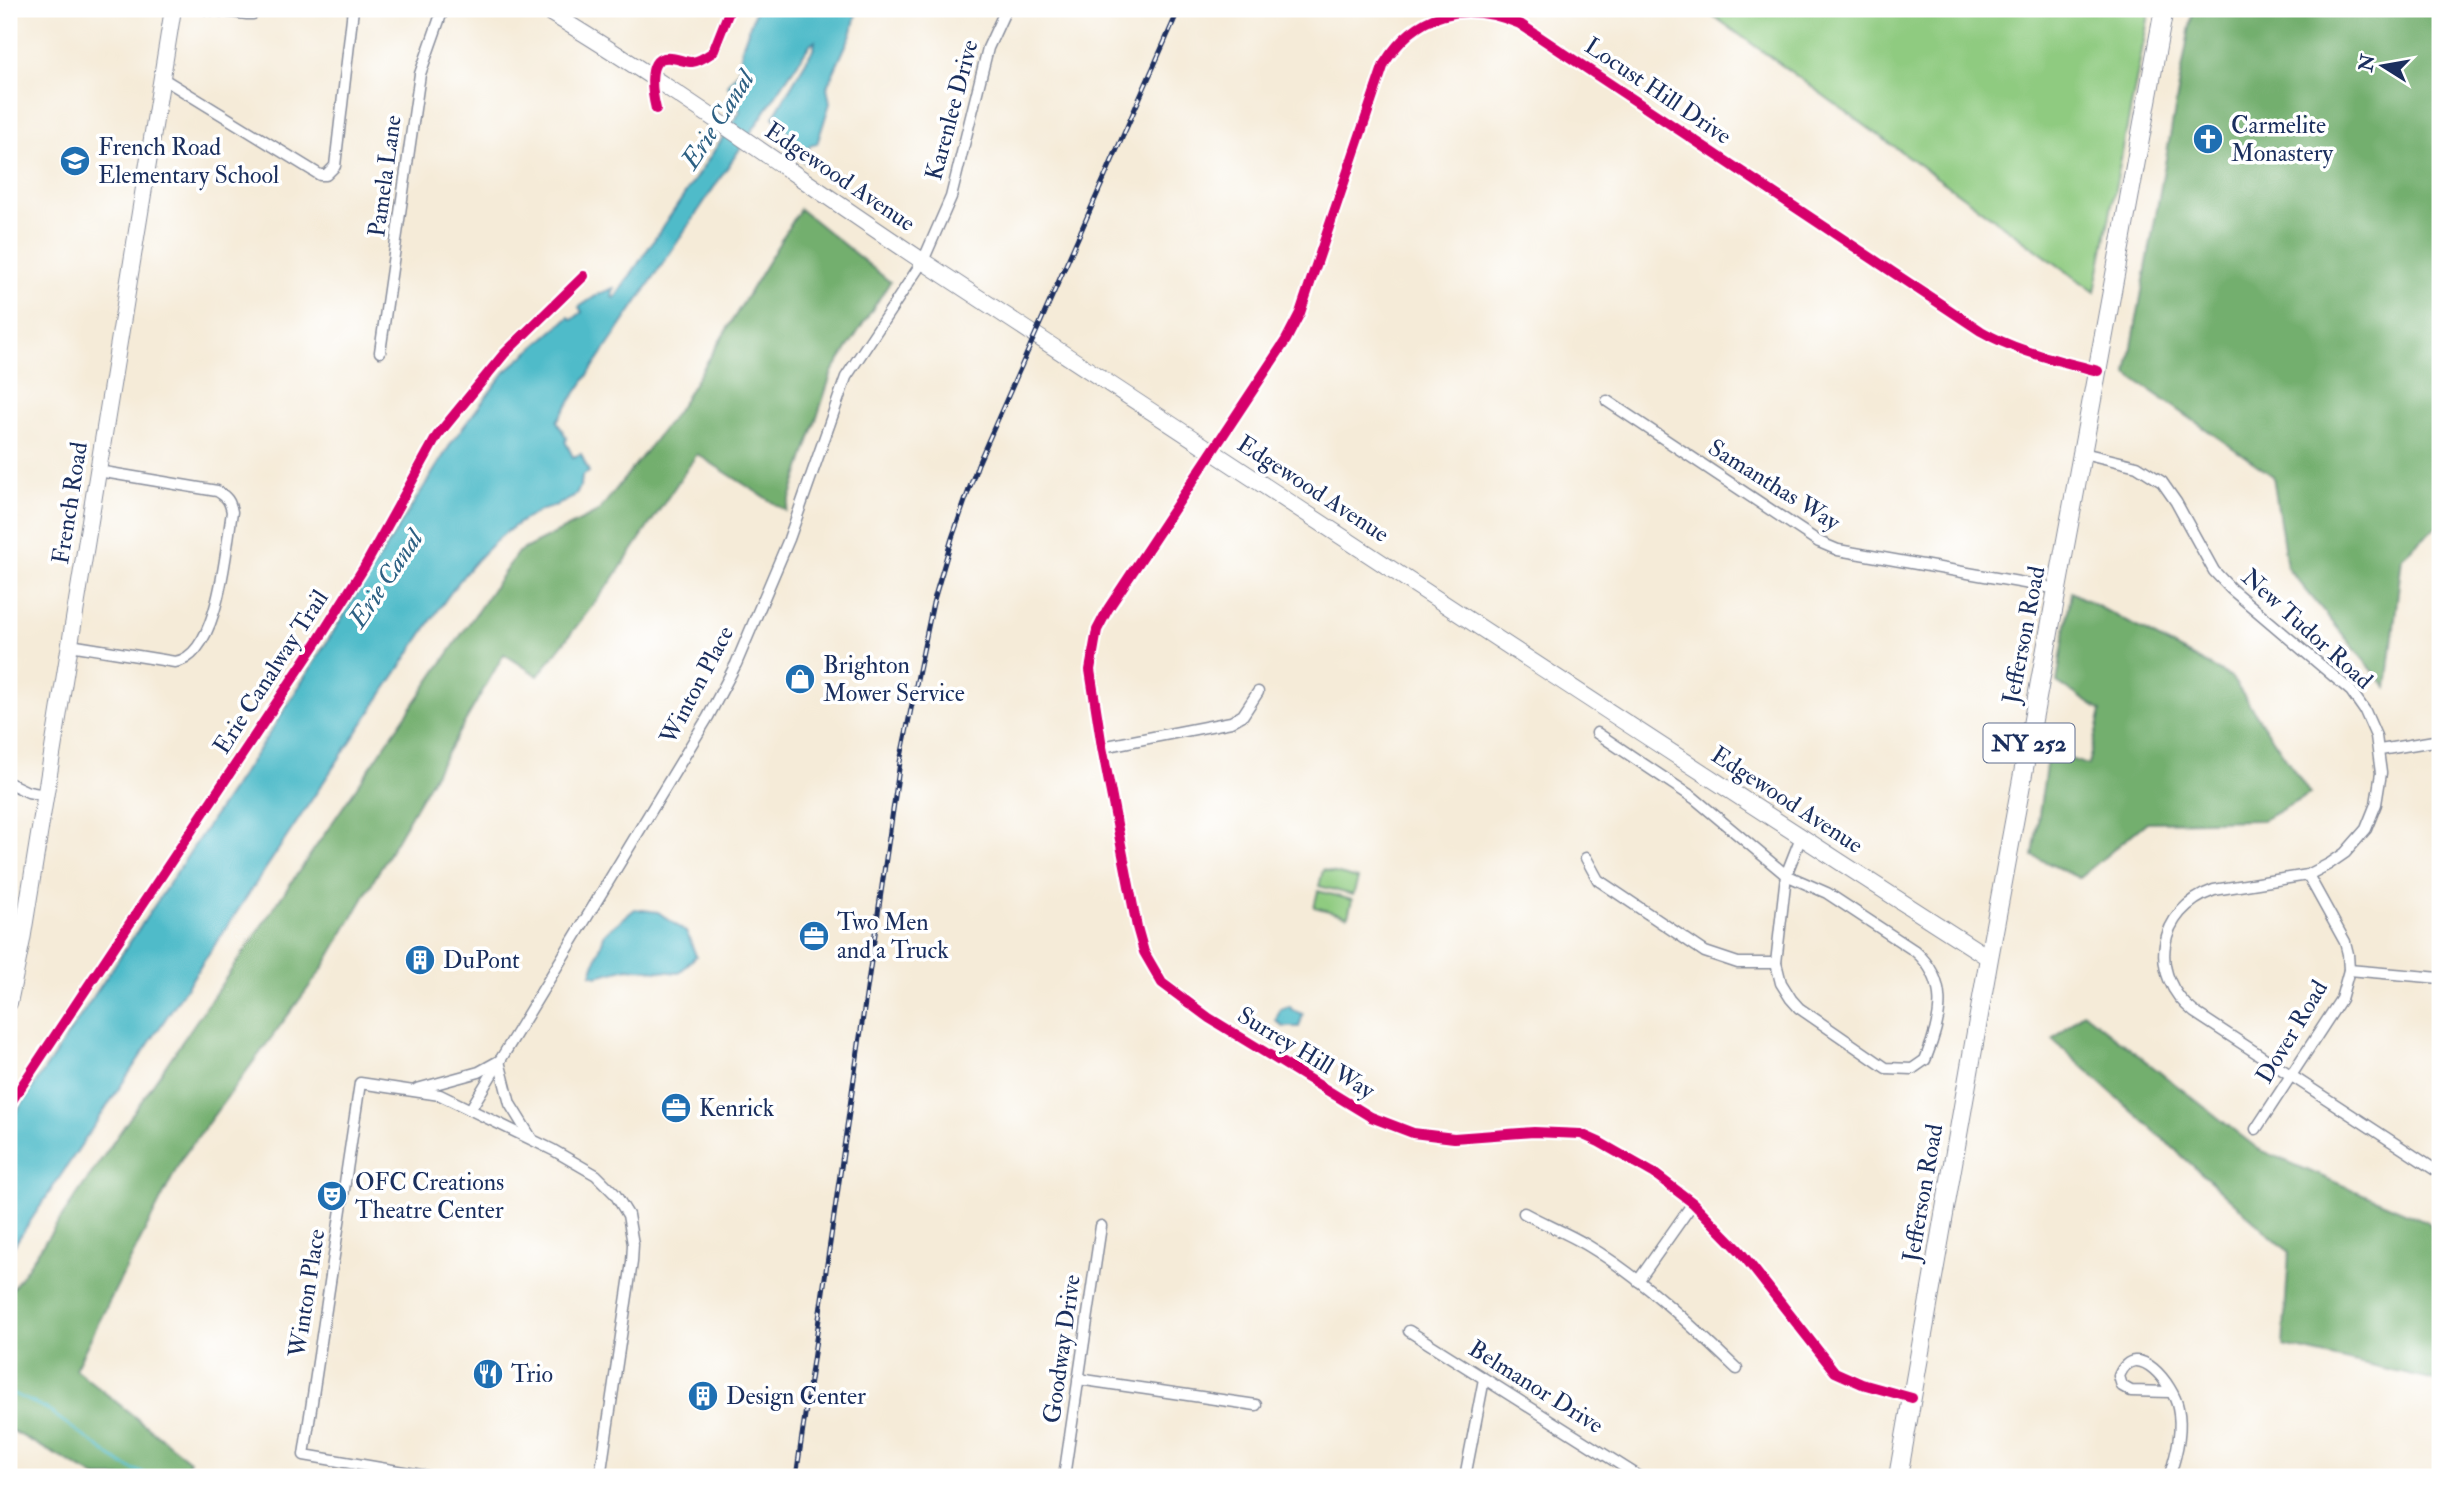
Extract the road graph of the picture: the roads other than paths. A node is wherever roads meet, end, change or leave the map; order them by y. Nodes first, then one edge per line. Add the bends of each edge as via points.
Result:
1 (173, 9) edge
2 (206, 9) edge
3 (258, 9) edge
4 (353, 9) edge
5 (443, 9) edge
6 (544, 9) edge
7 (1006, 9) edge
8 (2164, 9) edge
9 (162, 78) junction
10 (923, 261) junction
11 (380, 352) dead end
12 (2098, 371) junction
13 (1607, 401) dead end
14 (1212, 450) junction
15 (2083, 453) junction
16 (98, 471) junction
17 (2058, 589) junction
18 (70, 645) junction
19 (1258, 692) dead end
20 (1597, 733) dead end
21 (2440, 740) edge
22 (1101, 747) junction
23 (2380, 750) junction
24 (9, 783) edge
25 (45, 795) junction
26 (1801, 837) junction
27 (1586, 858) dead end
28 (1786, 875) junction
29 (2308, 875) junction
30 (1989, 958) junction
31 (1776, 963) junction
32 (2349, 970) junction
33 (2440, 978) edge
34 (9, 1003) edge
35 (499, 1061) junction
36 (2291, 1076) junction
37 (411, 1090) junction
38 (470, 1110) junction
39 (2256, 1129) dead end
40 (532, 1140) junction
41 (2440, 1173) edge
42 (1693, 1203) junction
43 (1524, 1213) dead end
44 (1101, 1226) dead end
45 (1638, 1281) junction
46 (1409, 1331) dead end
47 (1737, 1369) dead end
48 (1078, 1379) junction
49 (1484, 1380) junction
50 (2169, 1392) junction
51 (1912, 1398) junction
52 (1256, 1405) dead end
53 (430, 1477) edge
54 (600, 1477) edge
55 (1064, 1477) edge
56 (1465, 1477) edge
57 (1640, 1477) edge
58 (1898, 1477) edge
59 (2169, 1477) edge

1 - 9 street, French Road
2 - 3 street via 253,14
4 - 9 street via 335,166 326,175 320,176
5 - 11 street, Pamela Lane via 420,74
6 - 10 street, Edgewood Avenue via 699,107
7 - 10 street, Karenlee Drive via 983,67 951,197
8 - 12 main road, Jefferson Road / NY 252
9 - 16 street, French Road
10 - 14 street, Edgewood Avenue
10 - 35 street, Winton Place via 846,377 789,538 736,664
12 - 14 street, Locust Hill Drive via 2027,352 1981,331 1520,24 1468,11 1435,17 1418,26 1384,64 1300,313
12 - 15 main road, Jefferson Road / NY 252
13 - 17 street, Samanthas Way via 1819,542 1838,550
14 - 22 street, Surrey Hill Way via 1097,630 1090,670
14 - 26 street, Edgewood Avenue
15 - 17 main road, Jefferson Road / NY 252
15 - 23 street, New Tudor Road via 2137,467 2162,482 2214,571 2351,691 2371,723
16 - 18 street, French Road
16 - 18 street via 224,495 232,512 217,607 209,627 182,661
17 - 30 main road, Jefferson Road / NY 252
18 - 25 street, French Road
19 - 22 street via 1243,715 1231,722
20 - 28 street via 1694,798
21 - 23 street
22 - 42 street, Surrey Hill Way via 1137,928 1144,952 1162,983 1209,1018 1371,1117 1413,1133 1454,1138 1581,1134 1655,1174
23 - 29 street, New Tudor Road via 2381,782 2366,830 2344,853
24 - 25 street
25 - 34 street, French Road
26 - 28 street
26 - 30 street, Edgewood Avenue
27 - 31 street via 1598,880 1705,952 1747,964
28 - 31 street
28 - 31 street via 1827,893 1927,962 1940,996 1925,1060 1912,1069 1886,1068 1799,1008 1781,983
29 - 32 street, Dover Road via 2345,942
29 - 36 street via 2214,890 2189,902 2172,924 2164,964 2173,992 2194,1012
30 - 51 main road, Jefferson Road / NY 252
32 - 33 street
32 - 36 street, Dover Road via 2340,999
35 - 37 street via 479,1072
35 - 38 street, Winton Place
35 - 40 street via 510,1104
36 - 39 street, Dover Road
36 - 41 street
37 - 38 street, Winton Place via 440,1095
37 - 53 street, Winton Place via 360,1083 304,1455
38 - 40 street, Winton Place
40 - 54 street, Winton Place via 596,1175 628,1215 632,1262
42 - 45 street
42 - 51 street, Surrey Hill Way via 1739,1250 1835,1372
43 - 45 street via 1587,1245
44 - 48 street, Goodway Drive
45 - 47 street
46 - 49 street, Belmanor Drive
48 - 52 street
48 - 55 street, Goodway Drive
49 - 56 street
49 - 57 street, Belmanor Drive
50 - 50 street via 2131,1391 2122,1386 2122,1368 2128,1363 2144,1363 2162,1375
50 - 59 street via 2178,1406 2179,1428
51 - 58 main road, Jefferson Road / NY 252

